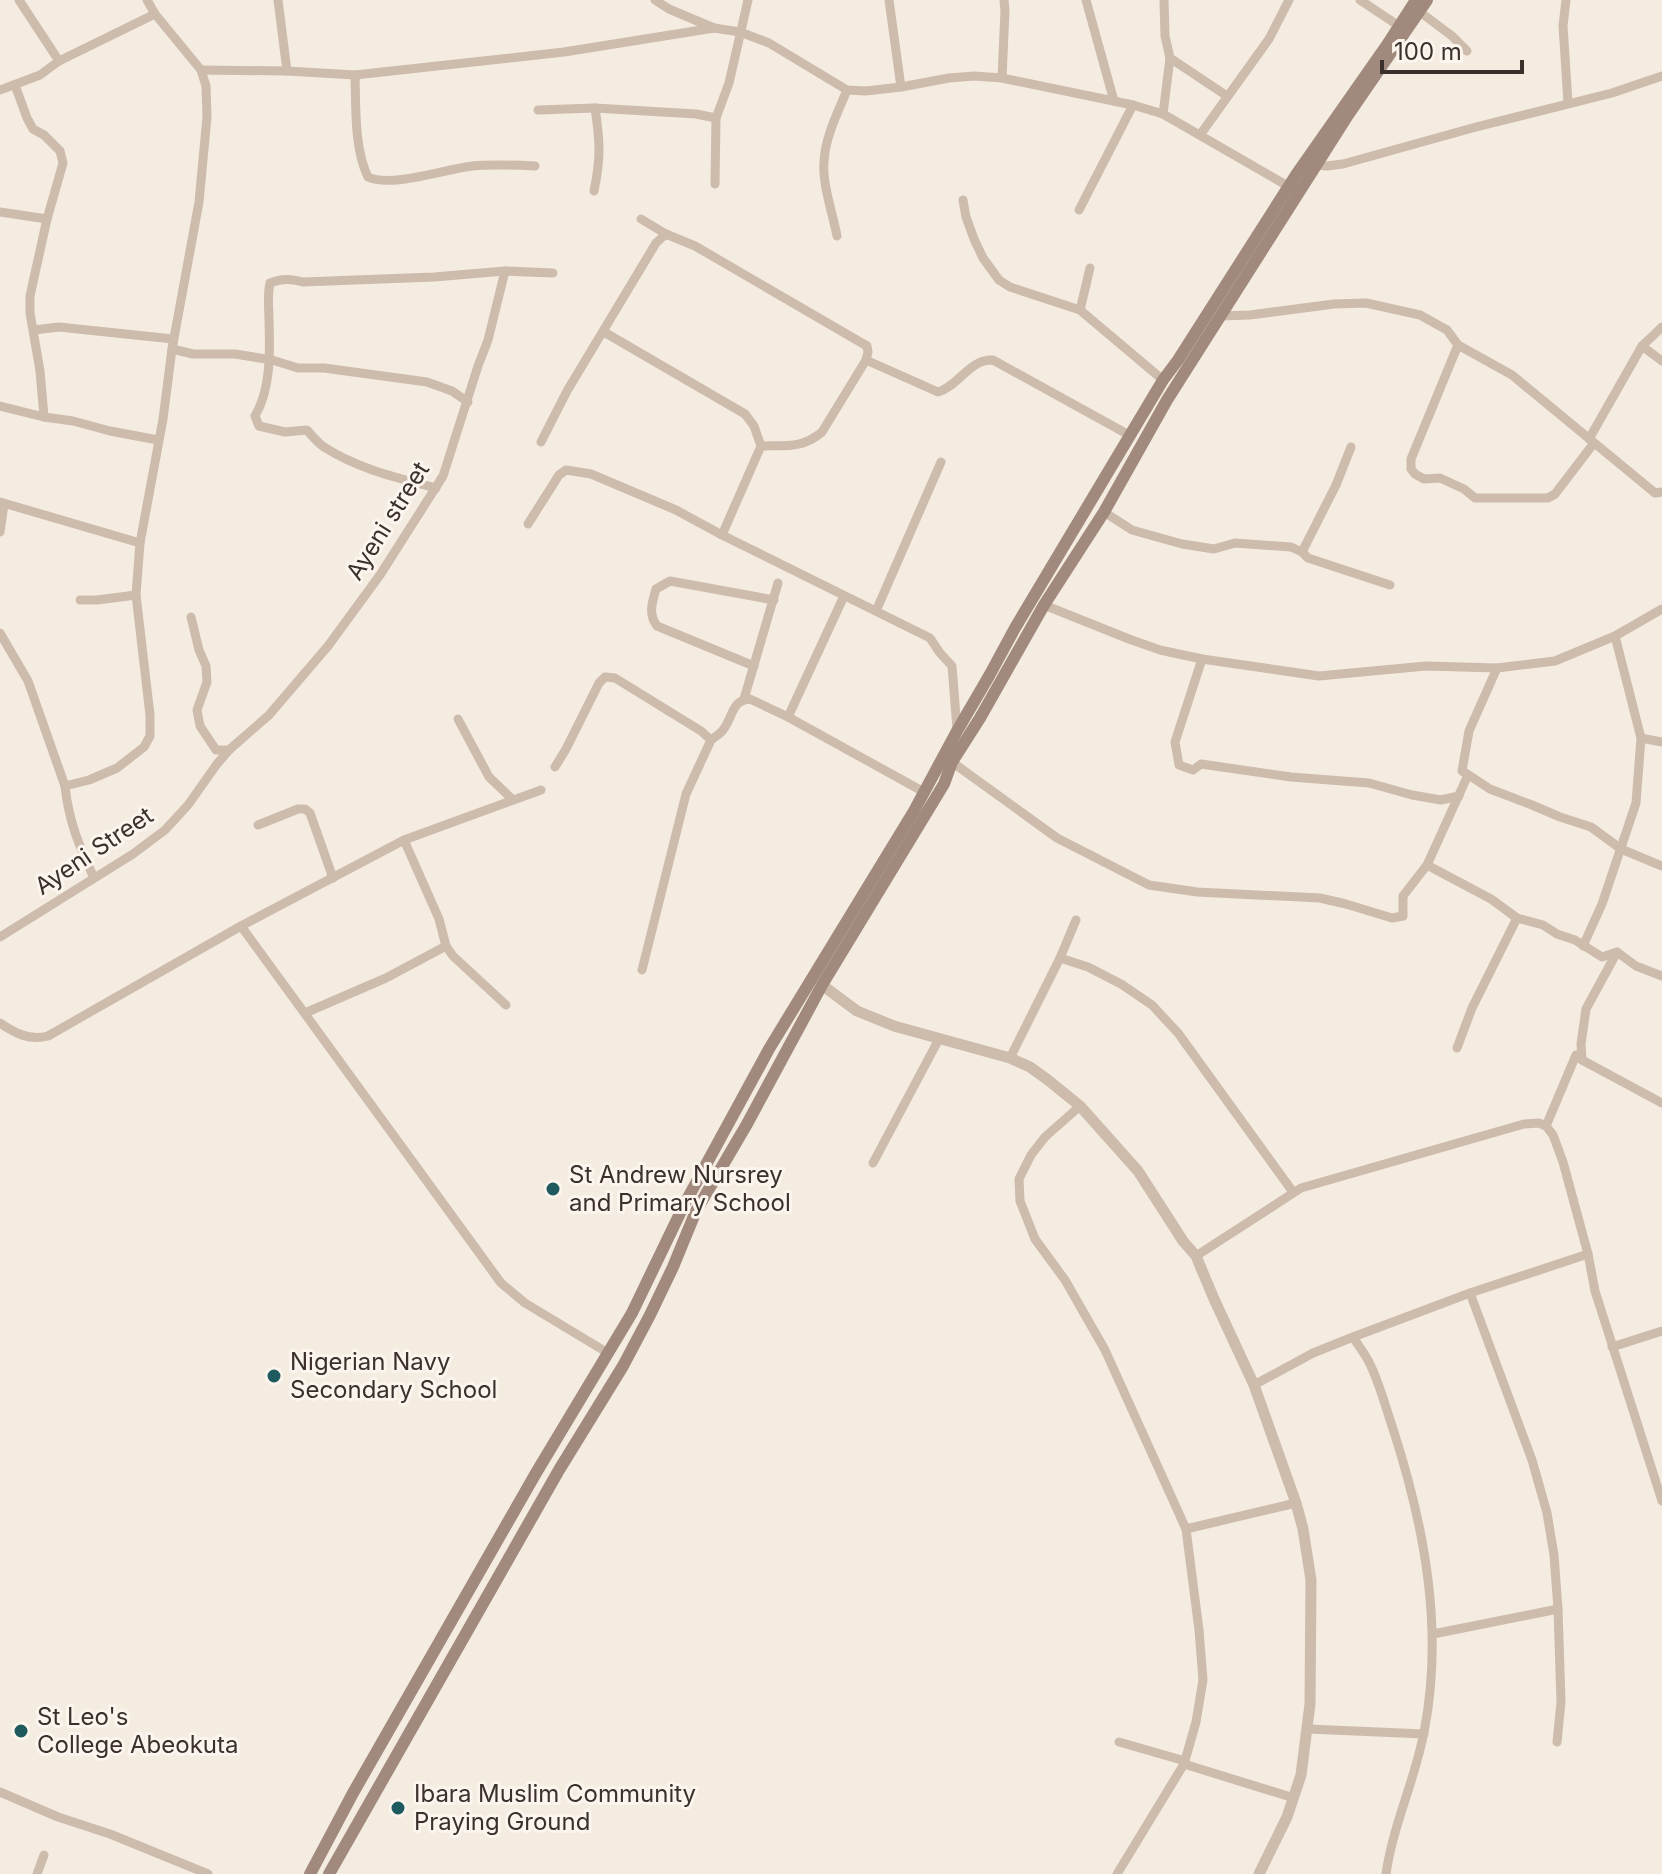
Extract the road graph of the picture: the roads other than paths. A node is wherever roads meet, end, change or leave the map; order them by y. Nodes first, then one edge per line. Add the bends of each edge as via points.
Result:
1 (19, 0) edge
2 (147, 0) edge
3 (278, 0) edge
4 (655, 0) edge
5 (748, 0) edge
6 (889, 0) edge
7 (1004, 0) edge
8 (1086, 0) edge
9 (1164, 0) edge
10 (1289, 0) edge
11 (1360, 0) edge
12 (1427, 0) edge
13 (1566, 0) edge
14 (1418, 6) edge
15 (155, 14) junction
16 (1399, 26) junction
17 (714, 28) junction
18 (740, 32) junction
19 (1467, 51) dead end
20 (1170, 58) junction
21 (59, 61) junction
22 (201, 70) junction
23 (287, 71) junction
24 (355, 75) junction
25 (1662, 76) edge
26 (1002, 78) junction
27 (15, 85) junction
28 (901, 87) junction
29 (0, 90) edge
30 (847, 90) junction
31 (1227, 96) junction
32 (1114, 101) junction
33 (1568, 103) junction
34 (1133, 105) junction
35 (595, 108) junction
36 (538, 110) dead end
37 (1163, 114) junction
38 (716, 118) junction
39 (1200, 135) junction
40 (1316, 165) junction
41 (535, 166) dead end
42 (715, 184) dead end
43 (1293, 189) junction
44 (594, 191) dead end
45 (963, 200) dead end
46 (1079, 210) dead end
47 (0, 212) edge
48 (47, 219) junction
49 (641, 219) dead end
50 (666, 234) junction
51 (837, 236) dead end
52 (1090, 268) dead end
53 (505, 271) junction
54 (553, 273) dead end
55 (1080, 310) junction
56 (1220, 316) junction
57 (1662, 327) edge
58 (34, 330) junction
59 (604, 332) junction
60 (172, 344) junction
61 (1458, 345) junction
62 (1642, 346) junction
63 (269, 360) junction
64 (866, 360) junction
65 (1662, 361) edge
66 (1163, 380) junction
67 (468, 402) junction
68 (0, 406) edge
69 (44, 417) junction
70 (1129, 435) junction
71 (158, 440) junction
72 (1592, 441) junction
73 (541, 442) dead end
74 (761, 446) junction
75 (1351, 447) dead end
76 (941, 462) dead end
77 (436, 488) junction
78 (1662, 492) edge
79 (2, 503) edge
80 (1104, 512) junction
81 (528, 524) dead end
82 (0, 532) edge
83 (722, 535) junction
84 (140, 543) junction
85 (1302, 552) junction
86 (778, 583) dead end
87 (1390, 585) dead end
88 (136, 595) junction
89 (844, 596) junction
90 (80, 600) dead end
91 (774, 600) junction
92 (1044, 605) junction
93 (1662, 609) edge
94 (876, 611) junction
95 (191, 617) dead end
96 (0, 633) edge
97 (1615, 636) junction
98 (1202, 659) junction
99 (754, 666) junction
100 (1497, 668) junction
101 (744, 699) junction
102 (788, 717) junction
103 (458, 719) dead end
104 (957, 731) junction
105 (1641, 738) junction
106 (711, 740) junction
107 (1662, 742) edge
108 (229, 750) junction
109 (952, 762) junction
110 (555, 767) dead end
111 (1462, 771) junction
112 (65, 786) junction
113 (541, 790) dead end
114 (924, 792) junction
115 (1459, 796) junction
116 (512, 799) junction
117 (258, 825) dead end
118 (404, 840) junction
119 (1621, 849) junction
120 (890, 861) junction
121 (1427, 865) junction
122 (1662, 866) edge
123 (94, 878) junction
124 (333, 878) junction
125 (1517, 918) junction
126 (1076, 920) dead end
127 (241, 926) junction
128 (2, 933) edge
129 (446, 946) junction
130 (1583, 946) junction
131 (1617, 952) junction
132 (1060, 958) junction
133 (642, 970) dead end
134 (1662, 976) edge
135 (822, 985) junction
136 (506, 1005) dead end
137 (305, 1013) junction
138 (0, 1023) edge
139 (939, 1039) junction
140 (1457, 1048) dead end
141 (1010, 1058) junction
142 (1582, 1060) junction
143 (1662, 1103) edge
144 (1080, 1106) junction
145 (1546, 1126) junction
146 (873, 1163) dead end
147 (1293, 1192) junction
148 (684, 1205) junction
149 (696, 1211) junction
150 (1588, 1254) junction
151 (1196, 1256) junction
152 (1470, 1293) junction
153 (1662, 1331) edge
154 (1353, 1337) junction
155 (1612, 1347) junction
156 (608, 1353) junction
157 (1254, 1385) junction
158 (1662, 1501) edge
159 (1296, 1503) junction
160 (1186, 1529) junction
161 (1558, 1609) junction
162 (1433, 1634) junction
163 (1308, 1729) junction
164 (1424, 1734) junction
165 (1119, 1742) dead end
166 (1557, 1742) dead end
167 (1184, 1762) junction
168 (0, 1792) edge
169 (1294, 1798) junction
170 (44, 1855) dead end
171 (311, 1872) edge
172 (37, 1874) edge
173 (208, 1874) edge
174 (329, 1874) edge
175 (1117, 1874) edge
176 (1259, 1874) edge
177 (1386, 1874) edge

1 - 21 street
2 - 15 street
3 - 23 street
4 - 17 street
5 - 18 street
6 - 28 street
7 - 26 street
8 - 32 street
9 - 20 street
10 - 31 street via 1269,39
11 - 16 street
12 - 14 main road
13 - 33 street
14 - 16 main road
14 - 19 street
14 - 40 main road
15 - 21 street
15 - 22 street
16 - 43 main road
17 - 18 street
17 - 24 street via 564,52
18 - 30 street via 769,43
18 - 38 street
20 - 31 street
20 - 37 street
21 - 27 street
22 - 23 street
22 - 60 street via 207,117 199,202
23 - 24 street
24 - 41 street via 356,118 368,177 391,180 475,166
25 - 33 street
26 - 28 street via 949,78
26 - 32 street
27 - 29 street
27 - 48 street via 33,129 52,141 63,163
28 - 30 street
30 - 51 street via 824,161
31 - 39 street
32 - 34 street
33 - 40 street via 1343,164
34 - 37 street
34 - 46 street
35 - 36 street
35 - 38 street
35 - 44 street via 600,166
37 - 39 street
38 - 42 street
39 - 43 street
40 - 43 main road
43 - 56 main road
43 - 66 main road
45 - 55 street via 974,239 999,280
47 - 48 street
48 - 58 street via 30,296
49 - 50 street
50 - 59 street
50 - 64 street via 867,346
52 - 55 street
53 - 54 street
53 - 63 street via 399,279 279,279 270,283 268,295
53 - 67 street, Ayeni street
55 - 66 street
56 - 61 street via 1366,303 1420,315 1447,330
56 - 80 main road
57 - 62 street
58 - 60 street via 59,327
58 - 69 street
59 - 73 street
59 - 74 street via 745,414
60 - 63 street via 193,354
60 - 71 street
61 - 72 street via 1512,375
61 - 72 street via 1411,459 1415,474 1440,478 1475,498 1548,498
62 - 65 street
62 - 72 street
63 - 67 street via 427,382
63 - 77 street via 262,405 255,416 259,426 307,430 322,446 349,460
64 - 70 street via 938,392 978,363 993,360
64 - 74 street via 822,432 798,445
66 - 70 main road
67 - 77 street, Ayeni street
68 - 69 street
69 - 71 street
70 - 104 main road
71 - 84 street
72 - 78 street via 1655,493
74 - 83 street
75 - 85 street
76 - 94 street
77 - 108 street, Ayeni street via 328,646 269,715
79 - 82 street
79 - 84 street
80 - 85 street via 1132,530 1182,544 1214,549 1235,543 1280,546
80 - 92 main road
81 - 83 street via 559,475 574,470 626,488
83 - 89 street
84 - 88 street
85 - 87 street
86 - 91 street
88 - 90 street
88 - 112 street via 150,736 117,768
89 - 94 street
89 - 102 street
91 - 99 street
91 - 99 street via 670,581 656,589 651,618 657,626
92 - 98 street via 1160,650
92 - 109 main road
93 - 97 street
94 - 104 street via 930,638 952,666
95 - 108 street via 206,666 207,682 197,710 200,726 216,750
96 - 112 street via 28,681
97 - 100 street via 1555,661
97 - 105 street
98 - 100 street via 1319,676 1426,666
98 - 115 street via 1175,742 1179,765 1369,783 1441,800
99 - 101 street
100 - 111 street via 1469,731
101 - 102 street
101 - 106 street
102 - 114 street
103 - 116 street via 489,777
104 - 114 main road
105 - 107 street
105 - 119 street via 1636,803
106 - 110 street via 615,678 605,677
106 - 133 street via 686,794
108 - 123 street, Ayeni Street via 165,830
109 - 120 main road via 944,784
109 - 121 street via 1057,838 1149,885 1320,898 1392,918 1403,916 1403,896
111 - 115 street via 1468,775
111 - 119 street via 1490,789 1591,827
112 - 123 street via 75,837
113 - 116 street
114 - 120 main road
115 - 121 street
116 - 118 street
117 - 124 street via 305,809
118 - 124 street
118 - 129 street
119 - 122 street
119 - 130 street
120 - 135 main road
120 - 148 main road via 769,1049
121 - 125 street
123 - 128 street, Ayeni Street
124 - 127 street
125 - 130 street
125 - 140 street
126 - 132 street
127 - 137 street
127 - 138 street via 48,1036 17,1034
129 - 136 street
129 - 137 street
130 - 131 street via 1602,957
131 - 134 street
131 - 142 street via 1586,1009
132 - 141 street
132 - 147 street via 1088,967 1152,1005
135 - 139 street via 857,1011
135 - 149 main road
137 - 156 street via 501,1283
139 - 141 street
139 - 146 street
141 - 144 street
142 - 143 street
142 - 145 street via 1576,1055
144 - 151 street via 1138,1171
144 - 160 street via 1031,1155 1019,1179 1020,1201 1035,1239 1105,1350
145 - 147 street via 1524,1124
145 - 150 street via 1563,1162
147 - 151 street
148 - 149 main road
148 - 156 main road
149 - 174 main road via 623,1366
150 - 152 street
150 - 155 street
151 - 157 street
152 - 154 street
152 - 161 street via 1547,1513
153 - 155 street
154 - 157 street
154 - 162 street via 1373,1372 1404,1464 1422,1534
155 - 158 street
156 - 171 main road
157 - 159 street
159 - 160 street
159 - 163 street via 1311,1580
160 - 167 street via 1203,1680
161 - 162 street
161 - 166 street
162 - 164 street
163 - 164 street
163 - 169 street
164 - 177 street
165 - 167 street
167 - 169 street
167 - 175 street
168 - 173 street
169 - 176 street
170 - 172 street

